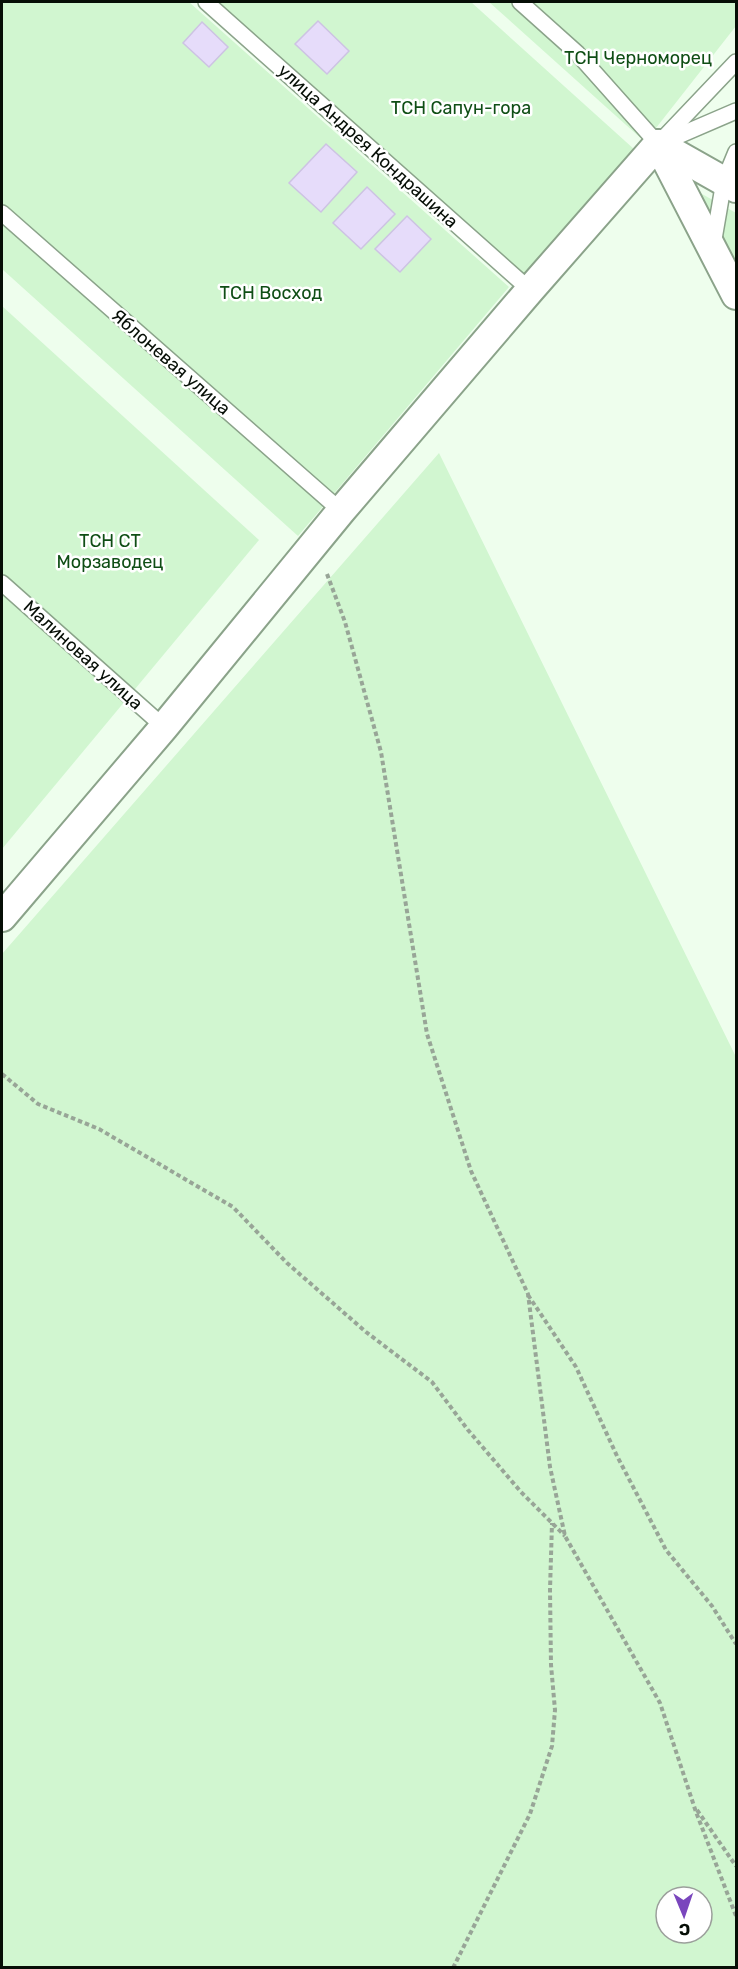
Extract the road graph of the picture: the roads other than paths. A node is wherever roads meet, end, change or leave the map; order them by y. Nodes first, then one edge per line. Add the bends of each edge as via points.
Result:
1 (206, 2) edge
2 (520, 2) edge
3 (736, 62) edge
4 (736, 111) edge
5 (658, 144) junction
6 (736, 152) edge
7 (730, 185) edge
8 (2, 213) edge
9 (712, 248) junction
10 (530, 290) junction
11 (736, 295) edge
12 (341, 511) junction
13 (2, 583) edge
14 (164, 727) junction
15 (2, 917) edge

1 - 10 lane, улица Андрея Кондрашина
2 - 5 lane via 577,52
3 - 5 lane
4 - 5 lane
5 - 7 street
5 - 9 street
5 - 10 street
6 - 7 lane
7 - 9 lane
8 - 12 lane, Яблоневая улица
9 - 11 street
10 - 12 street
12 - 14 street
13 - 14 lane, Малиновая улица
14 - 15 street

